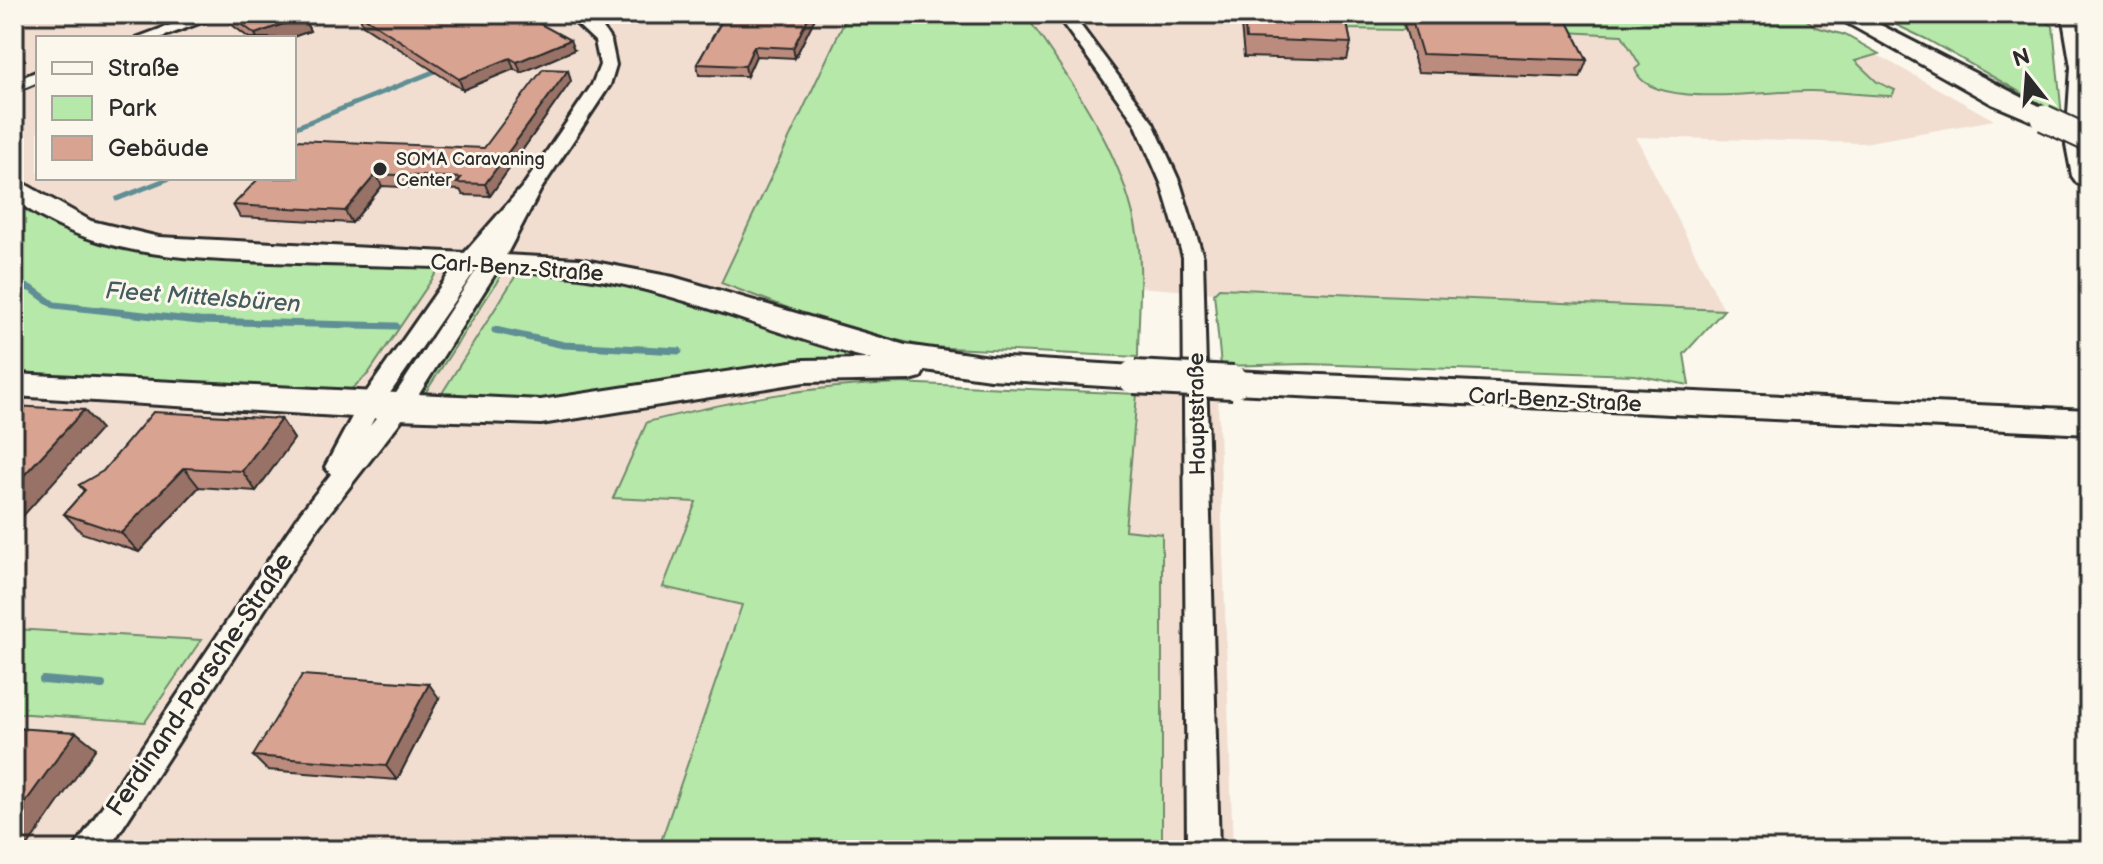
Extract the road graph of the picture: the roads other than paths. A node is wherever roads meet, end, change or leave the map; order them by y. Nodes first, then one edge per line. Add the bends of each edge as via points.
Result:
1 (215, 14) edge
2 (574, 14) edge
3 (1064, 14) edge
4 (1842, 14) edge
5 (1862, 14) edge
6 (2076, 14) edge
7 (150, 36) edge
8 (36, 76) edge
9 (14, 84) edge
10 (2044, 118) junction
11 (2089, 139) edge
12 (2089, 176) edge
13 (14, 186) edge
14 (480, 262) junction
15 (1022, 370) junction
16 (14, 385) edge
17 (384, 407) junction
18 (2079, 422) edge
19 (89, 850) edge
20 (1203, 850) edge

1 - 7 street
2 - 14 street, Ferdinand-Porsche-Straße via 603,41 608,65 601,85
3 - 20 street, Hauptstraße via 1152,137 1193,257
4 - 10 street
5 - 10 street
6 - 12 highway via 2085,51 2081,129
8 - 9 street
10 - 11 street, bridge
13 - 14 street, Carl-Benz-Straße via 32,203 77,225 179,248
14 - 15 street, Carl-Benz-Straße via 651,279 906,356
14 - 17 street, Ferdinand-Porsche-Straße
15 - 17 street, Carl-Benz-Straße via 804,371 541,412
15 - 18 street, Carl-Benz-Straße, bridge
16 - 17 street, Carl-Benz-Straße
17 - 19 street, Ferdinand-Porsche-Straße

